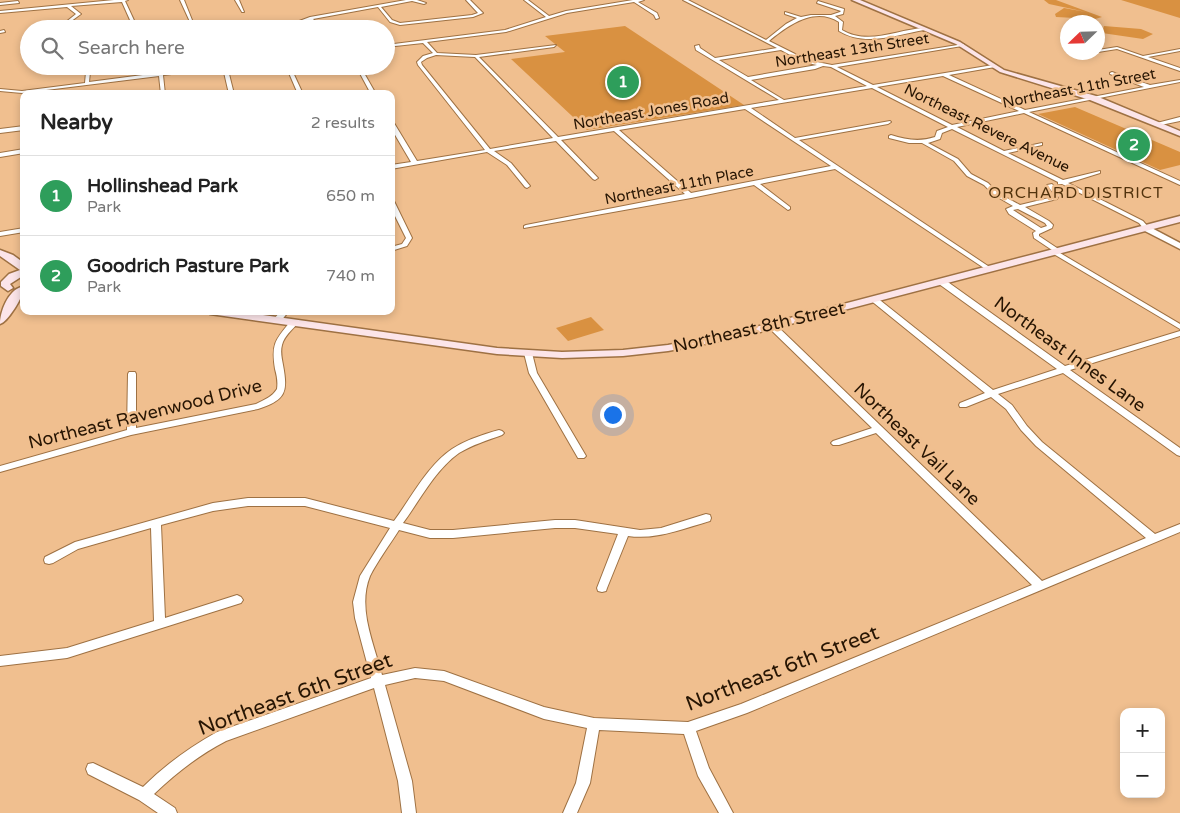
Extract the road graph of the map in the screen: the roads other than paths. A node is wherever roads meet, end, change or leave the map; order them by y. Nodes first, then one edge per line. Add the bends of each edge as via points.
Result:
1 (125, 0) edge
2 (182, 0) edge
3 (236, 0) edge
4 (412, 0) edge
5 (468, 0) edge
6 (526, 0) edge
7 (611, 0) edge
8 (642, 0) edge
9 (685, 0) edge
10 (854, 0) edge
11 (18, 1) edge
12 (54, 1) dead end
13 (634, 1) edge
14 (818, 2) dead end
15 (424, 3) dead end
16 (0, 4) edge
17 (618, 4) junction
18 (68, 6) junction
19 (379, 6) junction
20 (52, 7) junction
21 (243, 11) dead end
22 (0, 12) edge
23 (11, 12) junction
24 (786, 13) dead end
25 (832, 16) junction
26 (548, 17) junction
27 (310, 18) joint
28 (656, 18) dead end
29 (801, 18) junction
30 (71, 20) edge
31 (133, 20) edge
32 (191, 20) edge
33 (305, 20) edge
34 (390, 20) edge
35 (395, 22) edge
36 (924, 29) junction
37 (424, 41) junction
38 (767, 41) junction
39 (395, 45) edge
40 (962, 45) junction
41 (554, 46) dead end
42 (697, 46) dead end
43 (1117, 48) joint
44 (528, 49) junction
45 (782, 49) junction
46 (1180, 50) edge
47 (1105, 51) edge
48 (436, 54) junction
49 (535, 55) dead end
50 (476, 56) junction
51 (1142, 57) junction
52 (714, 59) junction
53 (822, 65) junction
54 (832, 66) junction
55 (993, 66) junction
56 (1180, 70) edge
57 (1112, 73) dead end
58 (943, 74) junction
59 (88, 75) edge
60 (153, 75) edge
61 (161, 75) edge
62 (227, 75) edge
63 (292, 75) edge
64 (363, 75) edge
65 (746, 79) junction
66 (1180, 81) edge
67 (87, 83) junction
68 (873, 86) junction
69 (59, 87) junction
70 (1150, 87) junction
71 (0, 90) edge
72 (37, 90) edge
73 (59, 90) edge
74 (163, 90) edge
75 (231, 90) edge
76 (299, 90) edge
77 (372, 90) edge
78 (20, 92) edge
79 (1093, 98) junction
80 (783, 101) junction
81 (747, 108) junction
82 (1024, 112) junction
83 (1180, 119) edge
84 (888, 122) dead end
85 (1156, 124) junction
86 (954, 127) junction
87 (20, 128) edge
88 (395, 130) edge
89 (616, 130) junction
90 (0, 131) edge
91 (1180, 134) edge
92 (892, 138) dead end
93 (796, 139) junction
94 (557, 140) junction
95 (923, 142) junction
96 (1040, 144) dead end
97 (20, 151) edge
98 (489, 151) junction
99 (1005, 152) junction
100 (0, 155) edge
101 (415, 164) junction
102 (395, 167) edge
103 (836, 167) junction
104 (1098, 172) dead end
105 (595, 178) dead end
106 (1064, 182) junction
107 (755, 183) junction
108 (1180, 183) edge
109 (527, 186) dead end
110 (691, 196) junction
111 (1020, 206) junction
112 (788, 208) dead end
113 (395, 209) edge
114 (1180, 219) edge
115 (526, 227) dead end
116 (1146, 228) junction
117 (1039, 230) junction
118 (20, 231) edge
119 (0, 234) edge
120 (1180, 246) edge
121 (395, 248) edge
122 (1056, 252) junction
123 (0, 253) edge
124 (0, 260) edge
125 (20, 266) edge
126 (989, 269) junction
127 (20, 272) edge
128 (13, 276) junction
129 (942, 282) junction
130 (8, 288) junction
131 (20, 289) edge
132 (20, 292) edge
133 (873, 299) junction
134 (0, 310) edge
135 (240, 315) edge
136 (281, 315) edge
137 (277, 320) junction
138 (0, 321) edge
139 (294, 323) junction
140 (772, 326) junction
141 (1180, 327) edge
142 (1180, 332) edge
143 (528, 353) junction
144 (1063, 369) junction
145 (132, 374) dead end
146 (992, 394) junction
147 (963, 405) dead end
148 (878, 429) junction
149 (131, 432) junction
150 (499, 433) dead end
151 (836, 443) dead end
152 (1180, 453) edge
153 (581, 456) dead end
154 (0, 468) edge
155 (706, 518) dead end
156 (156, 523) junction
157 (396, 526) junction
158 (1180, 528) edge
159 (624, 532) junction
160 (1154, 539) junction
161 (49, 560) dead end
162 (1040, 586) junction
163 (602, 588) dead end
164 (237, 600) dead end
165 (160, 624) junction
166 (0, 661) edge
167 (378, 680) junction
168 (594, 724) junction
169 (688, 728) junction
170 (94, 769) dead end
171 (144, 795) junction
172 (170, 813) edge
173 (409, 813) edge
174 (570, 813) edge
175 (726, 813) edge

1 - 18 street
1 - 31 street
2 - 32 street
3 - 21 street
4 - 15 street
4 - 19 street
5 - 35 street via 481,13 404,24
6 - 26 street
7 - 17 street
8 - 13 street
9 - 38 street
10 - 36 main road
11 - 16 street
11 - 23 street
12 - 20 street
13 - 17 street
13 - 28 street via 656,14
14 - 25 street via 843,10
17 - 26 street
18 - 20 street
18 - 30 street via 79,14
19 - 27 street
19 - 34 street
20 - 23 street
22 - 23 street
24 - 29 street
25 - 29 street
25 - 36 street via 841,22 842,33 862,38
26 - 37 street via 506,30
27 - 33 street
29 - 38 street via 790,21
36 - 40 main road
37 - 39 street
37 - 48 street
38 - 45 street
40 - 54 street, Northeast 13th Street
40 - 55 main road
41 - 44 street
42 - 52 street
43 - 47 street
43 - 51 street
44 - 49 street
44 - 50 street
45 - 52 street
45 - 53 street via 805,61
46 - 51 street
48 - 50 street
48 - 98 street via 421,60 420,65
50 - 94 street
51 - 56 street
52 - 65 street
53 - 54 street, Northeast 13th Street
53 - 65 street, Northeast 13th Street
54 - 68 street, Northeast Revere Avenue
55 - 58 street
55 - 79 main road via 1009,74
57 - 70 street
58 - 68 street
58 - 82 street
59 - 67 street
60 - 67 street
61 - 74 street
62 - 75 street
63 - 76 street
64 - 77 street
65 - 80 street
66 - 70 street, Northeast 11th Street
67 - 69 street
68 - 80 street
68 - 86 street, Northeast Revere Avenue
69 - 72 street
69 - 73 street
70 - 79 street, Northeast 11th Street
71 - 78 street
79 - 82 street, Northeast 11th Street
79 - 85 main road
80 - 81 street
81 - 89 street, Northeast Jones Road
81 - 93 street, Northeast Jones Road
82 - 86 street, Northeast 11th Street
82 - 108 street
83 - 85 street
84 - 93 street
85 - 91 main road
86 - 95 street via 939,132 938,138
86 - 99 street, Northeast Revere Avenue
87 - 90 street
88 - 101 street
89 - 94 street, Northeast Jones Road
89 - 110 street
92 - 95 street
93 - 103 street, Northeast Jones Road
94 - 98 street, Northeast Jones Road
94 - 105 street
95 - 111 street via 956,160 996,194
96 - 99 street
97 - 100 street
98 - 101 street, Northeast Jones Road
98 - 109 street via 510,164
99 - 106 street, Northeast Revere Avenue
101 - 102 street, Northeast Jones Road
103 - 107 street, Northeast 11th Place
103 - 126 street, Northeast Jones Road
104 - 106 street
106 - 111 street via 1050,185 1057,194 1055,198
106 - 116 street, Northeast Revere Avenue via 1141,222
107 - 110 street, Northeast 11th Place
107 - 112 street
110 - 115 street, Northeast 11th Place
111 - 117 street via 1050,225
111 - 117 street via 1009,209 1011,213
113 - 121 street via 409,238 405,245
114 - 116 main road, Northeast 8th Street
116 - 120 street, Northeast Revere Avenue
116 - 122 main road, Northeast 8th Street
117 - 122 street via 1036,236
118 - 119 street
122 - 126 main road, Northeast 8th Street
122 - 141 street
123 - 125 main road
124 - 128 main road via 11,269
126 - 129 main road, Northeast 8th Street
127 - 128 main road
128 - 130 main road via 6,281
129 - 133 main road, Northeast 8th Street
129 - 144 street, Northeast Innes Lane
130 - 131 main road
130 - 134 main road
132 - 138 main road
133 - 140 main road, Northeast 8th Street
133 - 146 street
135 - 137 main road, Northeast 8th Street
136 - 137 street
137 - 139 main road, Northeast 8th Street
139 - 143 main road, Northeast 8th Street
139 - 149 street, Northeast Ravenwood Drive via 276,350 284,382 274,399 258,406
140 - 143 main road, Northeast 8th Street via 668,348 601,354
140 - 148 street, Northeast Vail Lane
142 - 144 street
143 - 153 street via 533,373
144 - 146 street
144 - 152 street, Northeast Innes Lane
145 - 149 street
146 - 147 street
146 - 160 street via 1008,407 1038,444
148 - 151 street
148 - 162 street, Northeast Vail Lane
149 - 154 street, Northeast Ravenwood Drive
150 - 157 street via 464,446 445,460
155 - 159 street via 661,532
156 - 157 street via 232,503 262,501 305,502
156 - 161 street via 75,546
156 - 165 street
157 - 159 street via 430,534 555,524
157 - 167 street via 365,576 359,602
158 - 160 street, Northeast 6th Street
159 - 163 street
160 - 162 street, Northeast 6th Street
162 - 169 street, Northeast 6th Street via 743,709
164 - 165 street
165 - 166 street via 67,653
167 - 168 street, Northeast 6th Street via 415,673 444,676 544,713
167 - 171 street, Northeast 6th Street via 222,736 168,770
167 - 173 street via 405,781
168 - 169 street, Northeast 6th Street
168 - 174 street via 583,783
169 - 175 street via 703,771
170 - 171 street
171 - 172 street

